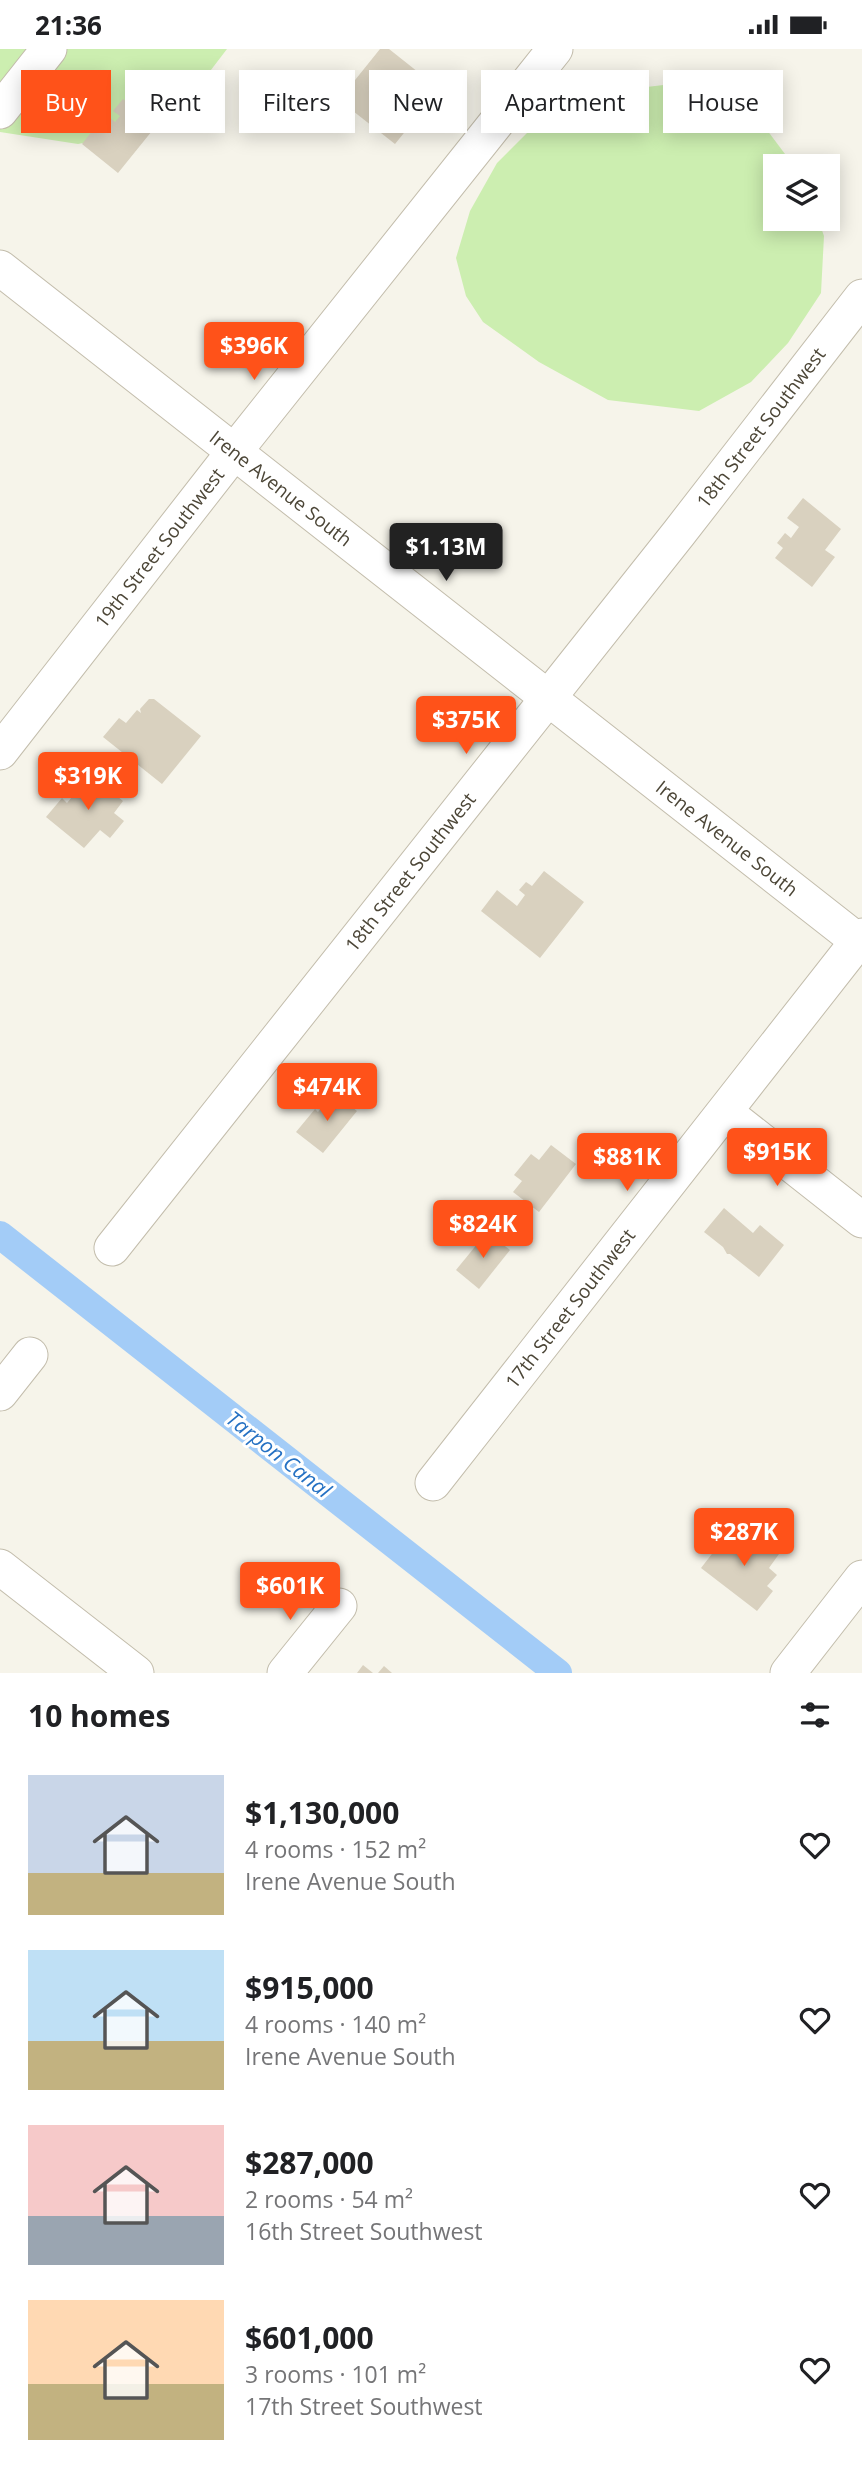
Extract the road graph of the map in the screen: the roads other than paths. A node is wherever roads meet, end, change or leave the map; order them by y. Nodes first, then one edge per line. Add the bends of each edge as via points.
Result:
1 (49, 49) edge
2 (555, 49) edge
3 (0, 111) edge
4 (0, 268) edge
5 (862, 297) edge
6 (234, 452) junction
7 (547, 698) junction
8 (0, 752) edge
9 (860, 939) edge
10 (726, 1113) junction
11 (862, 1220) edge
12 (112, 1248) dead end
13 (30, 1356) dead end
14 (0, 1393) edge
15 (433, 1483) dead end
16 (0, 1567) edge
17 (862, 1578) edge
18 (339, 1606) dead end
19 (136, 1673) edge
20 (285, 1673) edge
21 (788, 1673) edge

1 - 3 street
2 - 6 street, 19th Street Southwest
4 - 6 street, Irene Avenue South
5 - 7 street, 18th Street Southwest
6 - 7 street, Irene Avenue South
6 - 8 street, 19th Street Southwest
7 - 9 street, Irene Avenue South
7 - 12 street, 18th Street Southwest
9 - 10 street, 17th Street Southwest
10 - 11 street
10 - 15 street, 17th Street Southwest
13 - 14 street
16 - 19 street
17 - 21 street
18 - 20 street

